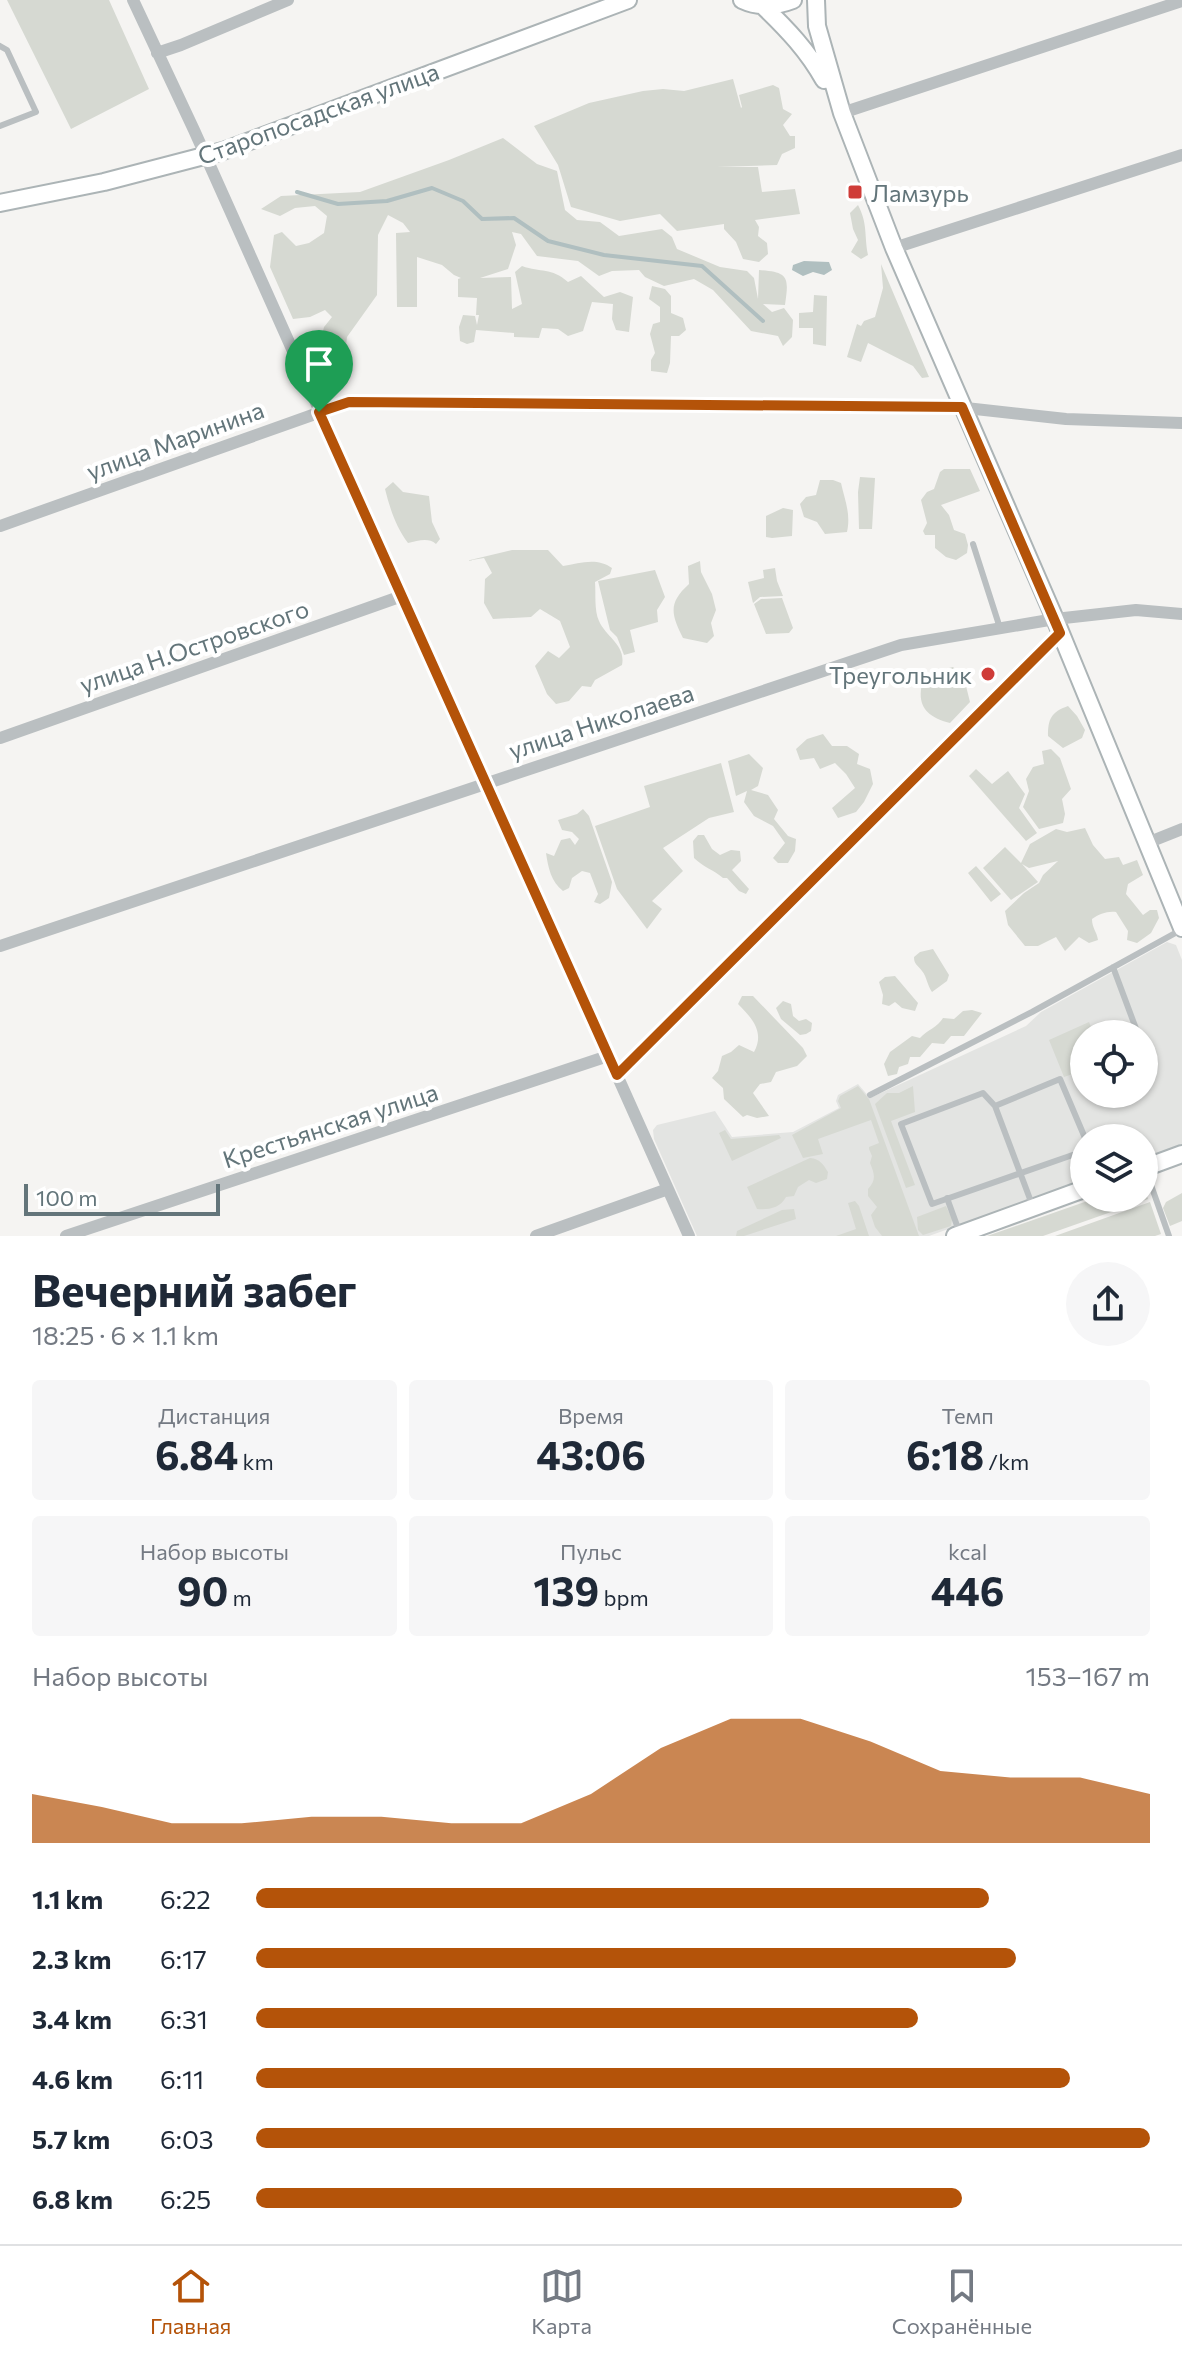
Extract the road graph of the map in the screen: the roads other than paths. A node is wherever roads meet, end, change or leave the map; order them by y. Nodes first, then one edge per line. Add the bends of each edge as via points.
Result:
1 (133, 0) edge
2 (288, 0) edge
3 (628, 0) edge
4 (742, 0) edge
5 (793, 0) edge
6 (816, 0) edge
7 (1182, 1) edge
8 (763, 6) junction
9 (0, 46) edge
10 (157, 53) junction
11 (842, 113) junction
12 (0, 126) edge
13 (1182, 155) edge
14 (204, 156) junction
15 (0, 203) edge
16 (894, 248) junction
17 (962, 407) junction
18 (319, 412) junction
19 (1182, 423) edge
20 (0, 526) edge
21 (973, 544) dead end
22 (402, 596) junction
23 (1182, 614) edge
24 (1058, 626) junction
25 (1000, 628) junction
26 (0, 738) edge
27 (486, 783) junction
28 (1182, 829) edge
29 (1147, 843) junction
30 (1182, 929) edge
31 (0, 946) edge
32 (1113, 967) junction
33 (1133, 1020) edge
34 (608, 1056) junction
35 (617, 1075) junction
36 (870, 1095) dead end
37 (995, 1106) junction
38 (1079, 1124) edge
39 (1182, 1154) edge
40 (1070, 1156) edge
41 (1158, 1163) edge
42 (1020, 1173) junction
43 (668, 1189) junction
44 (1070, 1194) edge
45 (947, 1198) junction
46 (1158, 1205) edge
47 (1033, 1208) junction
48 (966, 1234) edge
49 (66, 1236) edge
50 (536, 1236) edge
51 (689, 1236) edge
52 (1169, 1236) edge

1 - 10 street
2 - 10 street
3 - 14 main road, Старопосадская улица
4 - 8 main road
5 - 8 main road
6 - 11 main road via 817,26
7 - 11 street
8 - 11 main road via 813,61
9 - 12 lane via 7,50 36,112
10 - 14 street
11 - 16 main road
13 - 16 street
14 - 15 main road, Старопосадская улица
14 - 18 street
16 - 17 main road
17 - 18 street, улица Маринина via 349,402
17 - 19 street, улица Маринина via 1066,419
17 - 24 main road
18 - 20 street, улица Маринина
18 - 22 street
21 - 25 lane
22 - 26 street, улица Н.Островского
22 - 27 street
23 - 24 street, улица Николаева via 1136,610
24 - 25 street, улица Николаева
24 - 29 main road
24 - 35 street
25 - 27 street, улица Николаева via 901,645
27 - 31 street, улица Николаева
27 - 34 street
28 - 29 street
29 - 30 main road
30 - 32 lane
32 - 33 lane
32 - 36 lane
34 - 35 street
34 - 49 street, Крестьянская улица
35 - 43 street
37 - 38 lane via 1060,1079
37 - 42 lane
37 - 45 lane via 983,1093 901,1124 932,1204
39 - 41 main road
40 - 42 lane
42 - 45 lane
42 - 47 lane
43 - 50 street
43 - 51 street
44 - 47 main road
45 - 48 lane
46 - 52 lane
47 - 48 main road

